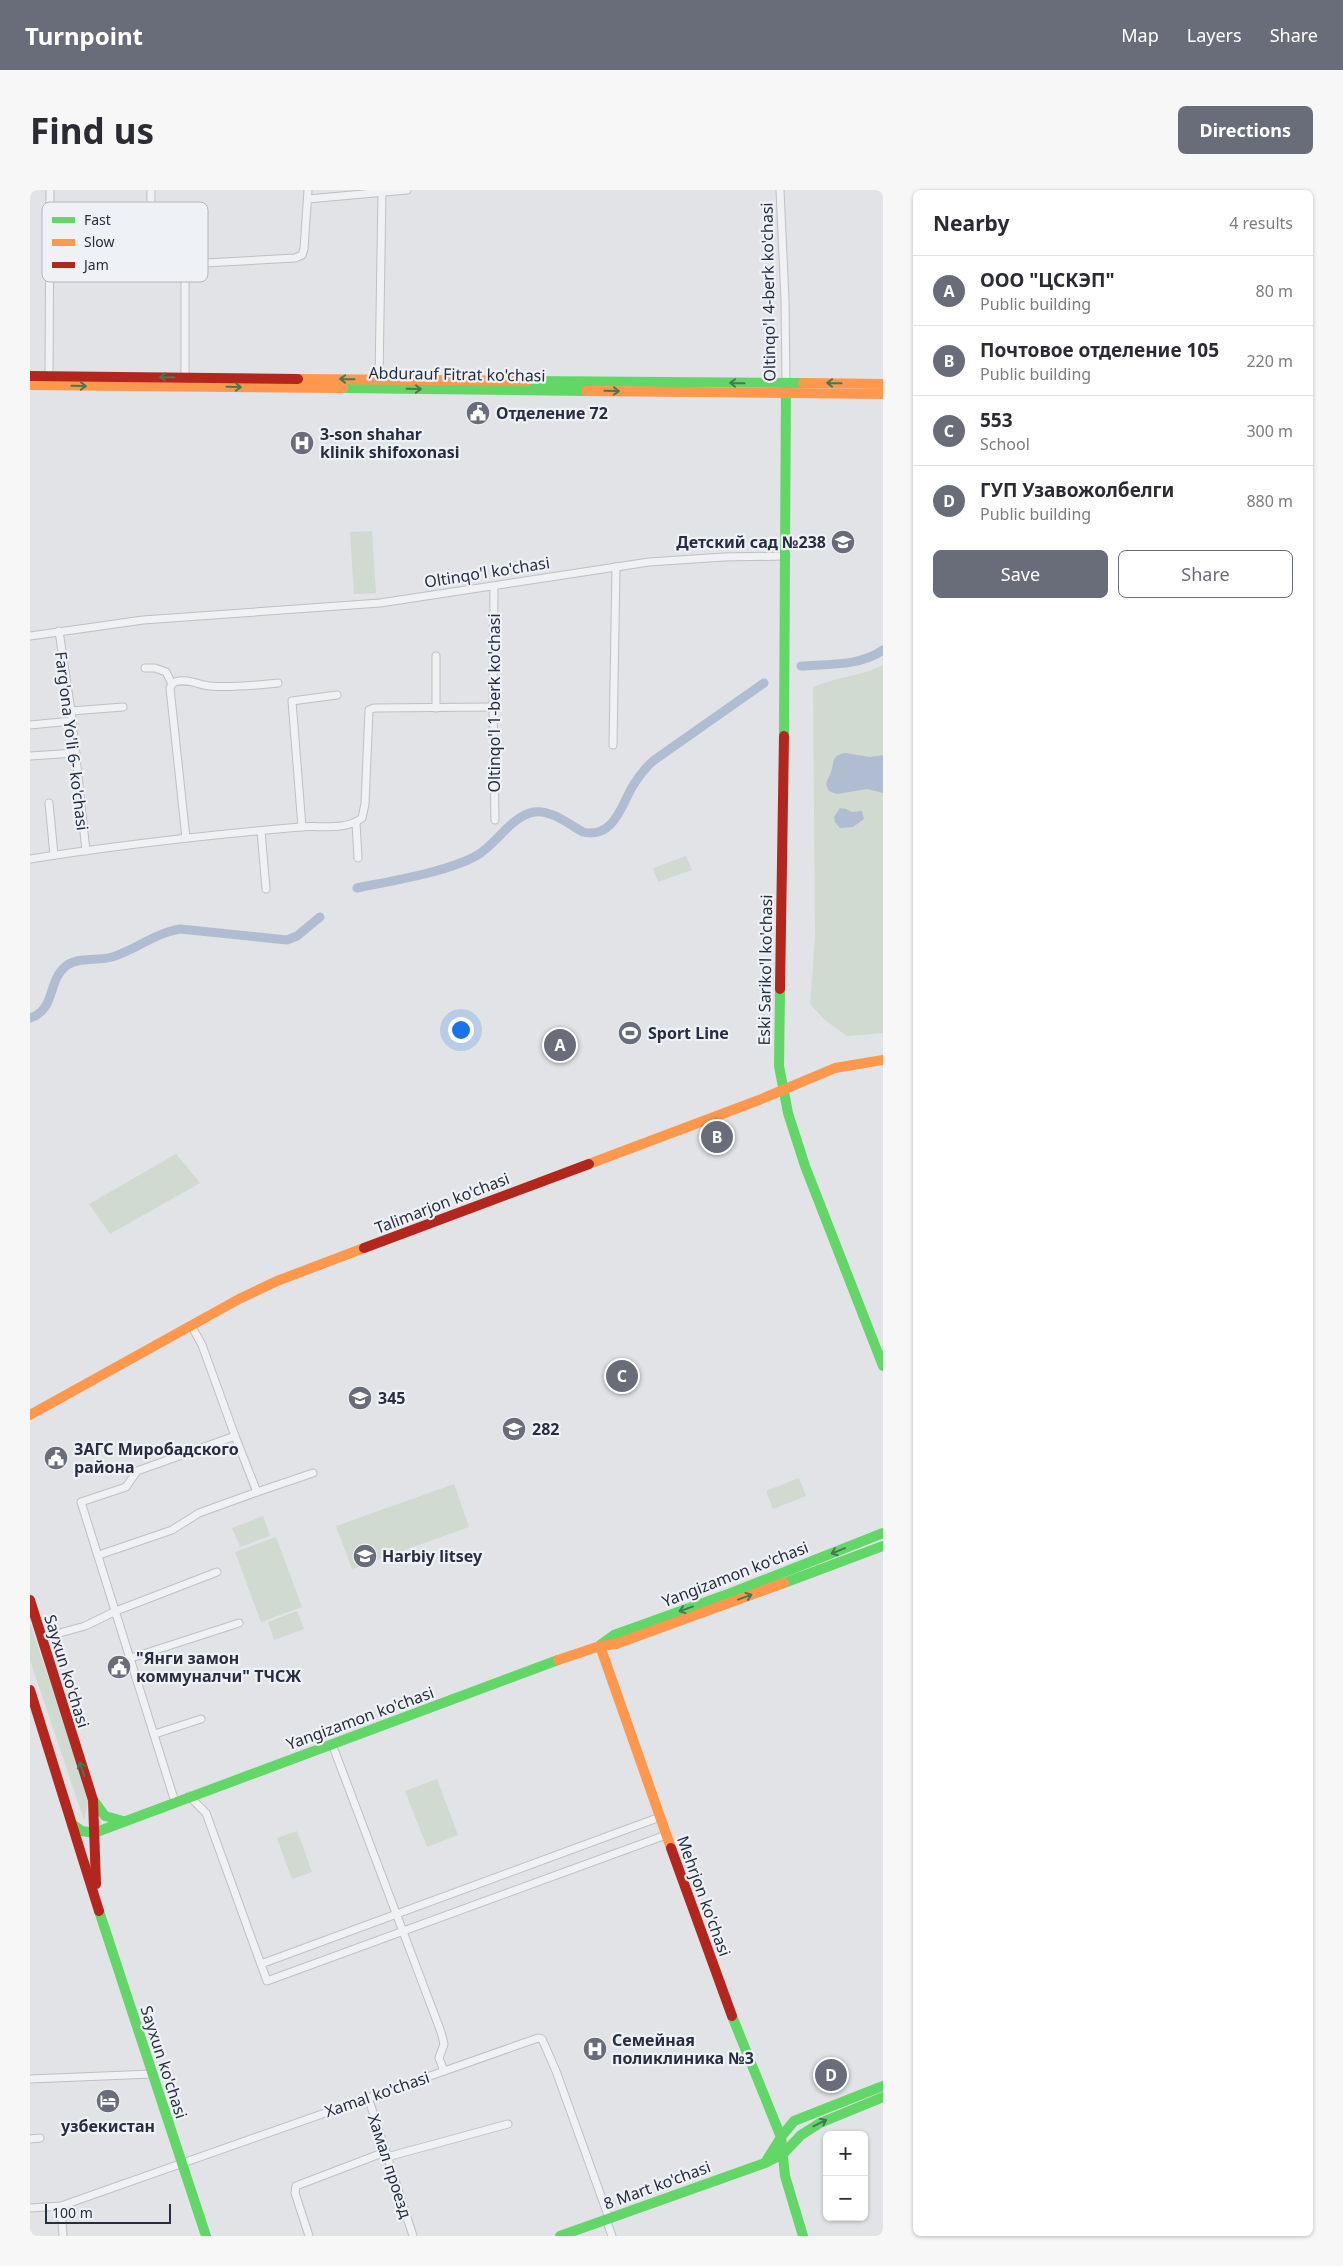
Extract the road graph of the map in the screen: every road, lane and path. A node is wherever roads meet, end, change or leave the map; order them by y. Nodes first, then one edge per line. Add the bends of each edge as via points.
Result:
1 (308, 190) edge
2 (407, 190) edge
3 (780, 190) edge
4 (382, 192) edge
5 (308, 199) junction
6 (208, 263) edge
7 (50, 282) edge
8 (185, 282) edge
9 (30, 376) edge
10 (49, 380) junction
11 (185, 382) junction
12 (379, 384) junction
13 (883, 384) edge
14 (30, 385) edge
15 (786, 388) junction
16 (883, 394) edge
17 (786, 556) junction
18 (616, 567) junction
19 (494, 586) junction
20 (59, 631) junction
21 (30, 636) edge
22 (436, 656) dead end
23 (145, 668) dead end
24 (278, 683) dead end
25 (172, 684) junction
26 (337, 695) dead end
27 (123, 707) dead end
28 (493, 707) junction
29 (436, 708) junction
30 (71, 711) junction
31 (72, 721) junction
32 (30, 725) edge
33 (613, 745) dead end
34 (76, 752) junction
35 (30, 756) edge
36 (49, 803) dead end
37 (495, 820) dead end
38 (356, 823) junction
39 (302, 827) junction
40 (262, 831) junction
41 (186, 838) junction
42 (86, 850) junction
43 (54, 855) junction
44 (358, 858) dead end
45 (30, 859) edge
46 (266, 889) dead end
47 (883, 1060) edge
48 (782, 1090) junction
49 (192, 1327) junction
50 (883, 1366) edge
51 (30, 1415) edge
52 (235, 1436) junction
53 (313, 1473) dead end
54 (257, 1492) junction
55 (883, 1533) edge
56 (883, 1546) edge
57 (98, 1555) junction
58 (217, 1572) dead end
59 (30, 1600) edge
60 (116, 1611) junction
61 (239, 1623) dead end
62 (42, 1638) junction
63 (600, 1646) junction
64 (132, 1658) junction
65 (30, 1690) edge
66 (201, 1719) dead end
67 (155, 1734) junction
68 (332, 1744) junction
69 (189, 1796) junction
70 (93, 1800) junction
71 (175, 1802) junction
72 (660, 1816) junction
73 (131, 1819) junction
74 (72, 1824) junction
75 (94, 1833) junction
76 (666, 1835) junction
77 (96, 1897) junction
78 (396, 1914) junction
79 (403, 1932) junction
80 (261, 1964) junction
81 (444, 2071) junction
82 (152, 2074) junction
83 (30, 2079) edge
84 (883, 2086) edge
85 (368, 2097) junction
86 (883, 2097) edge
87 (772, 2114) junction
88 (794, 2121) junction
89 (508, 2124) dead end
90 (781, 2137) junction
91 (40, 2138) dead end
92 (30, 2139) edge
93 (386, 2154) junction
94 (783, 2154) junction
95 (765, 2163) junction
96 (182, 2164) junction
97 (785, 2176) junction
98 (62, 2206) junction
99 (30, 2208) edge
100 (608, 2219) junction
101 (63, 2236) edge
102 (206, 2236) edge
103 (308, 2236) edge
104 (413, 2236) edge
105 (560, 2236) edge
106 (612, 2236) edge
107 (804, 2236) edge
108 (810, 2236) edge

1 - 5 street
2 - 4 street
3 - 15 street, Oltinqo'l 4-berk ko'chasi via 786,300
4 - 5 street
4 - 12 street
5 - 6 street via 302,255
7 - 10 street
8 - 11 street
9 - 10 street, Abdurauf Fitrat ko'chasi
10 - 11 street, Abdurauf Fitrat ko'chasi
10 - 14 street, Abdurauf Fitrat ko'chasi
11 - 12 street, Abdurauf Fitrat ko'chasi
12 - 15 street, Abdurauf Fitrat ko'chasi
13 -> 15 street, Abdurauf Fitrat ko'chasi
15 - 16 street, Abdurauf Fitrat ko'chasi
15 - 17 street
17 - 18 street, Oltinqo'l ko'chasi via 724,557
17 - 48 street, Eski Sariko'l ko'chasi via 779,1066
18 - 19 street, Oltinqo'l ko'chasi
18 - 33 street
19 - 20 street, Oltinqo'l ko'chasi via 380,603 143,620
19 - 28 street, Oltinqo'l 1-berk ko'chasi
20 - 21 street, Oltinqo'l ko'chasi
20 - 30 street, Farg'ona Yo'li 6- ko'chasi
22 - 29 street
23 - 25 street via 166,672
24 - 25 street via 235,687 191,682
25 - 41 street
26 - 39 street via 292,701
27 - 30 street
28 - 29 street
28 - 37 street, Oltinqo'l 1-berk ko'chasi
29 - 38 street via 369,710 365,804 362,818
30 - 31 street, Farg'ona Yo'li 6- ko'chasi
31 - 32 street
31 - 34 street, Farg'ona Yo'li 6- ko'chasi
34 - 35 street
34 - 42 street, Farg'ona Yo'li 6- ko'chasi
36 - 43 street
38 - 39 street
38 - 44 street
39 - 40 street
40 - 41 street
40 - 46 street
41 - 42 street
42 - 43 street
43 - 45 street
47 - 48 street, Talimarjon ko'chasi via 835,1068
48 - 49 street, Talimarjon ko'chasi via 284,1278 239,1299
48 - 50 street, Eski Sariko'l ko'chasi via 805,1166
49 - 51 street, Talimarjon ko'chasi
49 - 52 street via 202,1345
52 - 54 street
52 - 57 street via 137,1471 126,1487 81,1502
53 - 54 street
54 - 57 street via 199,1513 172,1530
55 -> 63 street, Yangizamon ko'chasi via 614,1635
63 -> 56 street, Yangizamon ko'chasi via 616,1644
57 - 60 street
58 - 60 street
59 - 62 street, Sayxun ko'chasi
60 - 62 street via 77,1629
60 - 64 street
61 - 64 street
70 -> 62 street, Sayxun ko'chasi
63 - 68 street, Yangizamon ko'chasi
63 - 72 street, Mehrjon ko'chasi
64 - 67 street
65 - 74 street, Sayxun ko'chasi
66 - 67 street
67 - 71 street
68 - 69 street, Yangizamon ko'chasi
68 - 78 street
69 - 71 street, Yangizamon ko'chasi
69 - 80 street via 206,1813
70 - 73 street, Yangizamon ko'chasi via 107,1818 118,1821
70 - 75 street, Sayxun ko'chasi
71 - 73 street, Yangizamon ko'chasi
72 - 76 street, Mehrjon ko'chasi
72 - 78 street
73 - 75 street, Yangizamon ko'chasi
74 - 75 street via 82,1832
74 - 77 street, Sayxun ko'chasi
75 - 77 street, Sayxun ko'chasi
76 - 79 street
76 - 87 street, Mehrjon ko'chasi via 728,2007
77 - 82 street, Sayxun ko'chasi
78 - 79 street
78 - 80 street
79 - 80 street via 267,1981
79 - 81 street via 444,2044 439,2058
81 - 85 street, Xamal ko'chasi
81 - 100 street, Xamal ko'chasi via 542,2039
82 - 83 street
82 - 96 street, Sayxun ko'chasi
84 - 88 street
85 - 93 street, Хамал проезд
85 - 96 street, Xamal ko'chasi
94 -> 86 street, 8 Mart ko'chasi via 801,2135 820,2123
87 - 88 street via 782,2124
87 - 90 street, Mehrjon ko'chasi
88 - 90 street
89 - 93 street
90 - 94 street, Mehrjon ko'chasi
90 - 95 street
91 - 92 street
93 - 103 street via 296,2186 295,2193
93 - 104 street, Хамал проезд
94 - 95 street, 8 Mart ko'chasi
94 - 97 street, Mehrjon ko'chasi
94 - 108 street, Mehrjon ko'chasi
95 - 97 street via 777,2166
95 - 100 street, 8 Mart ko'chasi
96 - 98 street, Xamal ko'chasi
96 - 102 street, Sayxun ko'chasi
97 - 107 street, Mehrjon ko'chasi
98 - 99 street, Xamal ko'chasi
98 - 101 street
100 - 105 street, 8 Mart ko'chasi
100 - 106 street

